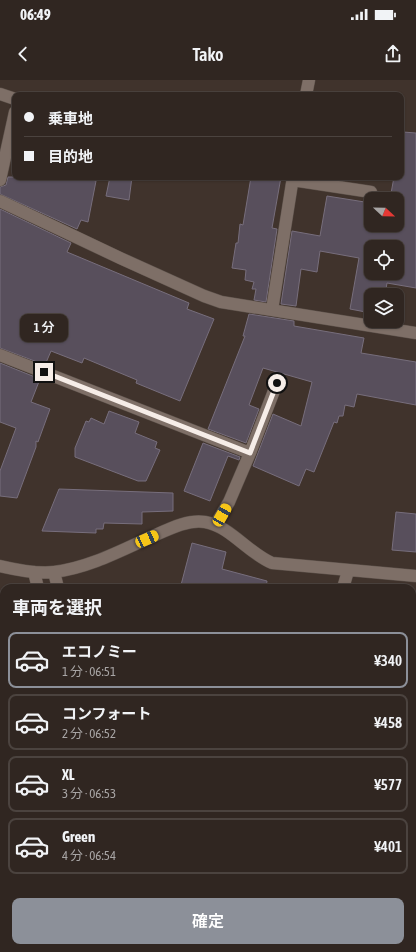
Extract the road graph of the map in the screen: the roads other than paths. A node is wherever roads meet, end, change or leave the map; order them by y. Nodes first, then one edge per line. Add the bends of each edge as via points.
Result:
1 (308, 80) edge
2 (306, 92) edge
3 (0, 94) edge
4 (12, 98) edge
5 (12, 126) edge
6 (0, 180) edge
7 (293, 180) edge
8 (304, 180) edge
9 (371, 192) dead end
10 (0, 201) edge
11 (272, 310) junction
12 (416, 333) edge
13 (0, 355) edge
14 (277, 383) dead end
15 (250, 453) junction
16 (215, 525) junction
17 (0, 566) edge
18 (348, 571) junction
19 (34, 572) junction
20 (54, 572) junction
21 (416, 576) edge
22 (37, 584) edge
23 (57, 584) edge
24 (344, 584) edge

1 - 2 street
3 - 4 street
5 - 6 street
7 - 11 street
8 - 9 street
10 - 11 street via 204,296 221,302
11 - 12 street
13 - 15 street
14 - 15 street
15 - 16 street via 229,502
16 - 18 street via 262,559 272,563
16 - 20 street via 198,521 172,528 91,563
17 - 19 street
18 - 21 street
18 - 24 street
19 - 20 street
19 - 22 street
20 - 23 street

